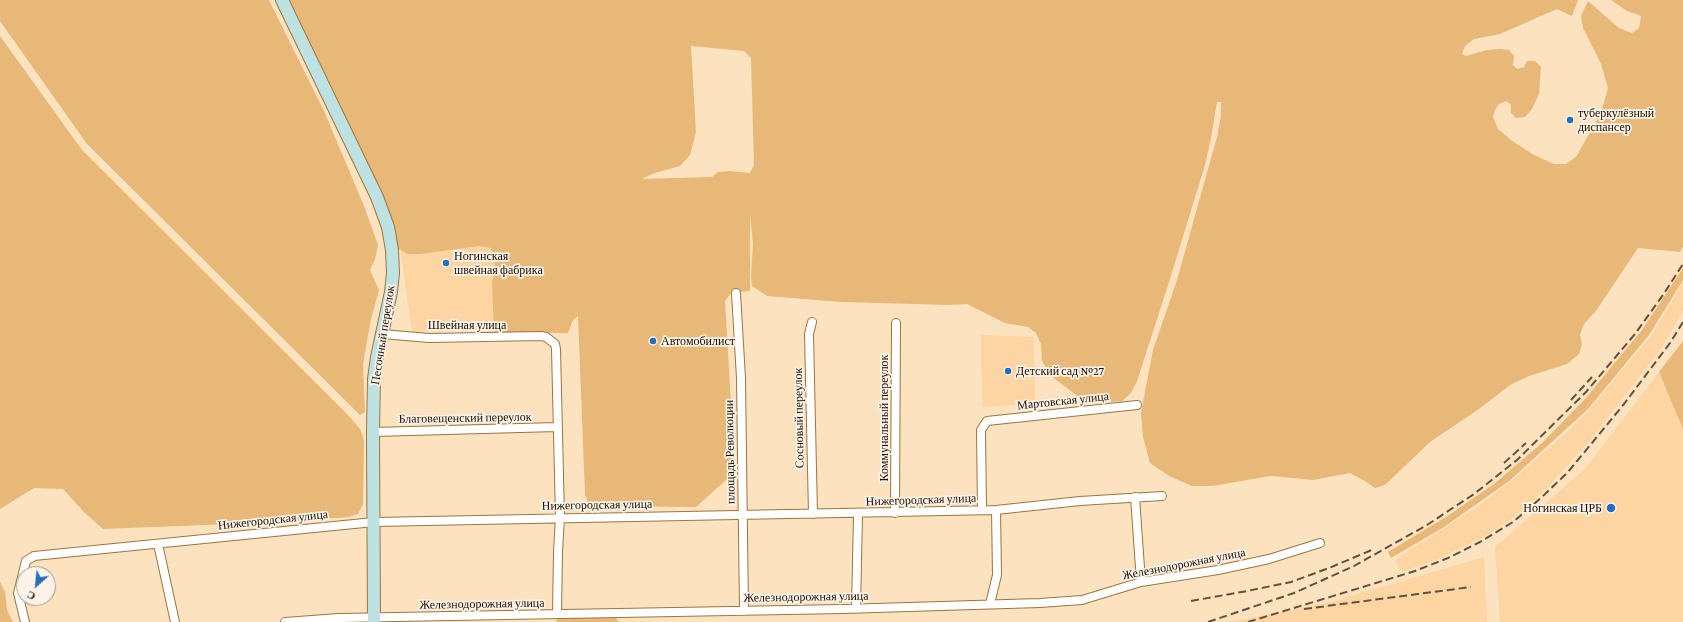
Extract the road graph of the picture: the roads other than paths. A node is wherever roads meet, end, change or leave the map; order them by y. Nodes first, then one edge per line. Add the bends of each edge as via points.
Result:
1 (282, 0) edge
2 (736, 293) dead end
3 (812, 322) dead end
4 (896, 323) dead end
5 (382, 334) junction
6 (1137, 405) dead end
7 (557, 427) junction
8 (373, 432) junction
9 (1162, 496) dead end
10 (1135, 498) junction
11 (982, 510) junction
12 (996, 510) junction
13 (895, 513) junction
14 (813, 514) junction
15 (858, 514) junction
16 (743, 515) junction
17 (560, 517) junction
18 (374, 522) junction
19 (1320, 543) dead end
20 (158, 544) junction
21 (1141, 582) junction
22 (990, 604) junction
23 (856, 609) junction
24 (744, 610) junction
25 (557, 614) junction
26 (374, 620) edge
27 (25, 622) edge
28 (175, 622) edge
29 (284, 622) edge

1 - 5 main road, Песочный переулок via 377,197 388,227 393,273 390,303
2 - 16 street, площадь Революции via 741,378
3 - 14 street, Сосновый переулок via 809,334
4 - 13 street, Коммунальный переулок
5 - 7 street, Швейная улица via 429,338 541,336 551,340 556,349
5 - 8 main road, Песочный переулок via 374,379
6 - 11 street, Мартовская улица via 991,420 985,423 981,430
7 - 8 street, Благовещенский переулок
7 - 17 street
8 - 18 main road, Песочный переулок
9 - 10 street, Нижегородская улица
10 - 12 street, Нижегородская улица
10 - 21 street
11 - 12 street, Нижегородская улица
11 - 13 street, Нижегородская улица
12 - 22 street via 997,575
13 - 15 street, Нижегородская улица
14 - 15 street, Нижегородская улица
14 - 16 street, Нижегородская улица
15 - 23 street
16 - 17 street, Нижегородская улица
16 - 24 street, площадь Революции
17 - 18 street, Нижегородская улица
17 - 25 street
18 - 20 street, Нижегородская улица
18 - 26 main road, Песочный переулок
19 - 21 street, Железнодорожная улица via 1218,570
20 - 27 street, Нижегородская улица via 34,556 26,561 18,593
20 - 28 street
21 - 22 street, Железнодорожная улица via 1082,600
22 - 23 street, Железнодорожная улица
23 - 24 street, Железнодорожная улица
24 - 25 street, Железнодорожная улица
25 - 26 street, Железнодорожная улица
26 - 29 street, Железнодорожная улица via 339,618

